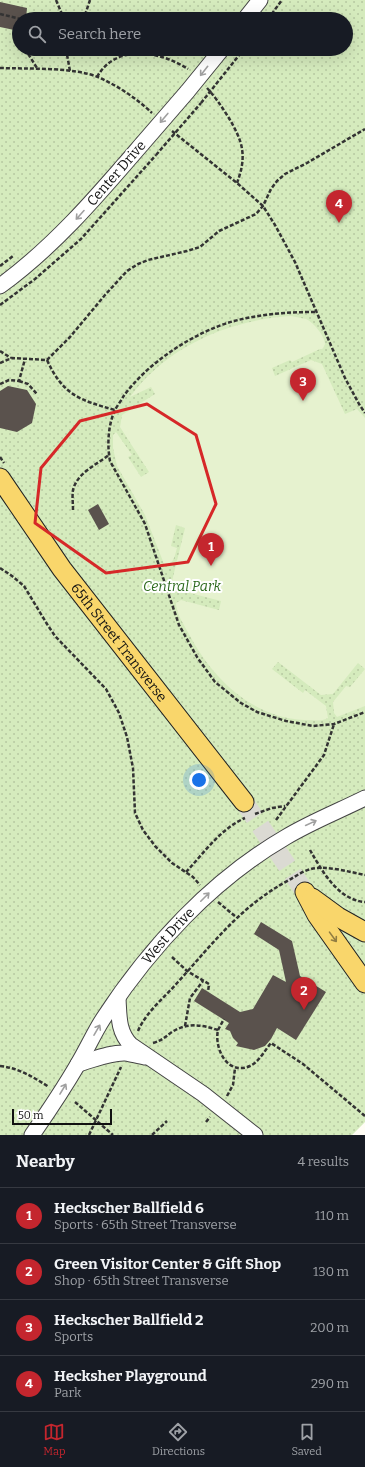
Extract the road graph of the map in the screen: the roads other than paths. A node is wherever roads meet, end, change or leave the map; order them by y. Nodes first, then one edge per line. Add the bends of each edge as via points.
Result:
1 (260, 0) edge
2 (251, 12) edge
3 (216, 56) edge
4 (0, 286) edge
5 (0, 478) edge
6 (365, 798) edge
7 (248, 811) tunnel mouth
8 (365, 932) edge
9 (365, 983) edge
10 (118, 998) junction
11 (148, 1058) junction
12 (78, 1064) junction
13 (32, 1135) edge
14 (255, 1135) edge

1 - 2 street
3 -> 4 street, Center Drive, bridge via 73,223 31,262
5 - 7 main road, 65th Street Transverse via 67,575
10 -> 6 street, West Drive via 161,944 209,894 242,867 284,837
8 -> 9 main road via 338,917 305,892 317,915
10 - 11 street via 122,1033 131,1045
12 -> 10 street, West Drive
11 - 12 street via 120,1054
11 - 14 street via 185,1081
13 -> 12 street, West Drive

